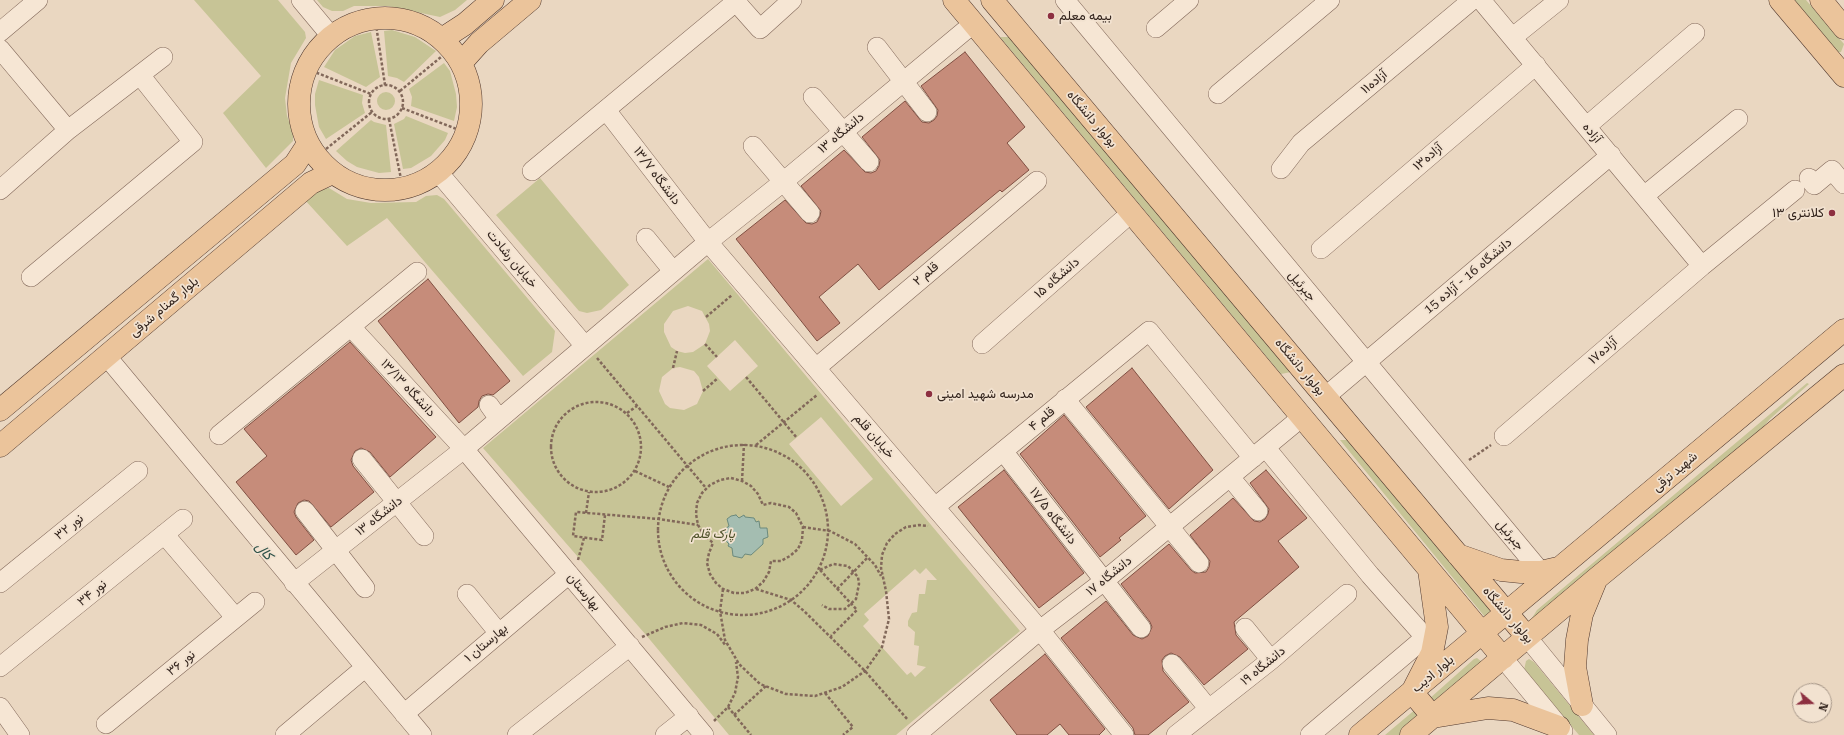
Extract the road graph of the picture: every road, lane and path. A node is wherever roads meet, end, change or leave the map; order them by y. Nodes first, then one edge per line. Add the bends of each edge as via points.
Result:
1 (38, 0) edge
2 (301, 0) edge
3 (493, 0) edge
4 (530, 0) edge
5 (792, 0) edge
6 (954, 0) edge
7 (1064, 0) edge
8 (1189, 0) edge
9 (1330, 0) edge
10 (1472, 0) edge
11 (1481, 0) edge
12 (1559, 0) edge
13 (1780, 0) edge
14 (1821, 0) edge
15 (737, 1) edge
16 (996, 1) edge
17 (375, 18) junction
18 (974, 23) junction
19 (1156, 28) dead end
20 (1844, 28) edge
21 (0, 32) edge
22 (1695, 33) dead end
23 (331, 36) junction
24 (1513, 37) junction
25 (877, 48) dead end
26 (0, 49) edge
27 (452, 50) junction
28 (163, 57) dead end
29 (1536, 65) junction
30 (307, 69) junction
31 (1843, 72) edge
32 (140, 75) junction
33 (903, 82) junction
34 (385, 85) junction
35 (400, 92) junction
36 (371, 94) junction
37 (1218, 94) dead end
38 (813, 97) dead end
39 (402, 108) junction
40 (606, 110) junction
41 (372, 112) junction
42 (927, 112) dead end
43 (389, 119) junction
44 (1738, 119) dead end
45 (1587, 126) junction
46 (68, 130) junction
47 (844, 132) junction
48 (466, 133) junction
49 (753, 146) dead end
50 (312, 151) junction
51 (1610, 155) junction
52 (869, 162) dead end
53 (1281, 169) dead end
54 (532, 171) dead end
55 (438, 172) junction
56 (332, 173) junction
57 (1037, 181) dead end
58 (783, 182) junction
59 (1844, 184) edge
60 (403, 189) junction
61 (0, 190) edge
62 (1644, 196) junction
63 (1132, 212) junction
64 (810, 213) dead end
65 (646, 238) dead end
66 (708, 242) junction
67 (1321, 250) dead end
68 (1702, 266) junction
69 (673, 271) junction
70 (417, 272) dead end
71 (31, 277) dead end
72 (744, 284) junction
73 (706, 317) dead end
74 (352, 327) junction
75 (1844, 330) edge
76 (88, 337) junction
77 (705, 344) dead end
78 (982, 344) dead end
79 (585, 346) junction
80 (678, 351) dead end
81 (1813, 356) junction
82 (717, 357) dead end
83 (108, 363) junction
84 (1366, 363) junction
85 (673, 368) dead end
86 (816, 368) junction
87 (746, 377) dead end
88 (718, 378) dead end
89 (1840, 378) edge
90 (829, 384) junction
91 (703, 390) dead end
92 (1325, 397) junction
93 (1065, 399) junction
94 (637, 406) junction
95 (0, 410) edge
96 (627, 413) junction
97 (1302, 417) junction
98 (784, 422) junction
99 (219, 436) dead end
100 (1504, 436) joint
101 (797, 438) dead end
102 (744, 444) junction
103 (0, 446) edge
104 (756, 446) junction
105 (464, 449) junction
106 (1003, 451) junction
107 (1259, 453) junction
108 (362, 459) dead end
109 (687, 465) junction
110 (1455, 470) junction
111 (138, 471) dead end
112 (636, 471) junction
113 (1230, 477) junction
114 (742, 481) junction
115 (669, 487) junction
116 (706, 488) junction
117 (589, 492) junction
118 (397, 502) junction
119 (305, 511) dead end
120 (1258, 511) dead end
121 (586, 513) junction
122 (940, 513) junction
123 (605, 514) junction
124 (183, 519) dead end
125 (659, 519) junction
126 (698, 525) junction
127 (803, 527) junction
128 (1169, 527) junction
129 (830, 531) junction
130 (164, 534) junction
131 (424, 536) dead end
132 (336, 551) junction
133 (1456, 554) junction
134 (868, 557) junction
135 (1199, 563) dead end
136 (1429, 569) junction
137 (820, 570) junction
138 (1550, 570) junction
139 (854, 571) junction
140 (569, 574) junction
141 (1596, 578) junction
142 (884, 580) junction
143 (1104, 581) junction
144 (0, 583) edge
145 (294, 584) junction
146 (365, 588) dead end
147 (755, 589) junction
148 (837, 589) junction
149 (723, 590) junction
150 (467, 594) dead end
151 (1347, 594) dead end
152 (791, 600) junction
153 (255, 602) dead end
154 (852, 604) junction
155 (822, 606) dead end
156 (720, 611) junction
157 (1505, 612) junction
158 (235, 617) junction
159 (1142, 628) dead end
160 (1245, 628) dead end
161 (1040, 630) junction
162 (498, 632) junction
163 (1431, 632) junction
164 (1482, 633) junction
165 (830, 636) junction
166 (1527, 637) junction
167 (630, 646) junction
168 (728, 648) junction
169 (1502, 658) junction
170 (1271, 660) junction
171 (2, 662) edge
172 (1172, 664) dead end
173 (361, 671) junction
174 (865, 671) junction
175 (766, 686) junction
176 (1412, 692) junction
177 (825, 693) junction
178 (1582, 705) junction
179 (0, 707) edge
180 (728, 707) junction
181 (1208, 708) junction
182 (404, 714) junction
183 (734, 715) junction
184 (689, 716) junction
185 (1433, 717) junction
186 (106, 724) dead end
187 (1563, 731) edge
188 (703, 734) edge
189 (917, 734) edge
190 (20, 735) edge
191 (285, 735) edge
192 (414, 735) edge
193 (422, 735) edge
194 (517, 735) edge
195 (665, 735) edge
196 (751, 735) edge
197 (843, 735) edge
198 (1124, 735) edge
199 (1176, 735) edge
200 (1310, 735) edge
201 (1360, 735) edge
202 (1411, 735) edge
203 (1607, 735) edge

1 - 21 street
2 - 23 street
3 - 27 main road via 465,24
4 - 27 main road via 479,43
5 - 15 street via 760,29
6 - 18 main road
7 - 84 street, جبرئیل
8 - 19 street
9 - 37 street
10 - 53 street, آزاده۱۱ via 1301,143
11 - 24 street, آزاده
12 - 24 street
13 - 31 main road
14 - 20 main road
15 - 40 street
16 - 92 main road, بولوار دانشگاه
17 - 23 main road via 352,24
17 - 27 main road via 399,18 422,26
17 - 34 path
18 - 33 street, دانشگاه ۱۳
18 - 63 main road
22 - 45 street
23 - 30 main road via 311,59
24 - 29 street, آزاده
25 - 33 street
26 - 46 street
27 - 35 path
27 - 48 main road via 470,85 471,109
28 - 32 street
29 - 45 street, آزاده
29 - 67 street, آزاده۱۳
30 - 36 path
30 - 50 main road via 300,86 299,116
32 - 46 street
32 - 71 street via 193,142
33 - 42 street
33 - 47 street, دانشگاه ۱۳
34 - 35 path via 394,86
34 - 36 path via 378,87
35 - 39 path via 404,100
36 - 41 path via 369,101
38 - 47 street
39 - 43 path via 397,116
39 - 48 path
40 - 54 street
40 - 66 street, دانشگاه ۱۳/۷
41 - 43 path via 381,118
41 - 50 path
43 - 60 path
44 - 62 street
45 - 51 street, آزاده
46 - 61 street
47 - 52 street
47 - 58 street, دانشگاه ۱۳
48 - 55 main road via 455,155
49 - 58 street
50 - 56 main road
50 - 76 main road, بلوار گمنام شرقی
51 - 62 street, آزاده
51 - 84 street, دانشگاه 16 - آزاده 15
55 - 60 main road via 419,184
55 - 79 street, خیابان رشادت
56 - 60 main road via 352,184 374,190
56 - 83 main road, بلوار گمنام شرقی via 311,183
57 - 86 street, قلم ۲
58 - 64 street
58 - 66 street, دانشگاه ۱۳
59 - 68 street, آزاده۱۷ via 1832,170 1814,185 1802,184
62 - 68 street, آزاده
63 - 78 street, دانشگاه ۱۵
63 - 97 main road
65 - 69 street
66 - 69 street, دانشگاه ۱۳
66 - 72 street, خیابان قلم
68 - 100 street, آزاده۱۷
69 - 79 street, دانشگاه ۱۳
70 - 74 street
72 - 73 path
72 - 86 street, خیابان قلم
74 - 99 street
74 - 105 street, دانشگاه ۱۳/۱۳
75 - 81 main road, شهید ترقی
76 - 83 main road
76 - 95 main road, بلوار گمنام شرقی
77 - 82 path
79 - 94 path
79 - 105 street, دانشگاه ۱۳ via 494,412
80 - 85 path
81 - 89 main road
81 - 138 main road, شهید ترقی
83 - 103 main road, بلوار گمنام شرقی
83 - 145 street
83 - 173 street
84 - 92 street, دانشگاه 16 - آزاده 15
84 - 110 street, جبرئیل
86 - 90 street, خیابان قلم
87 - 98 path
88 - 91 path
89 - 141 main road
90 - 98 path
90 - 122 street, خیابان قلم
92 - 133 main road, بولوار دانشگاه
93 - 106 street, قلم ۴
93 - 107 street, قلم ۴ via 1149,331
93 - 128 street
94 - 96 path
94 - 109 path
96 - 112 path via 637,426 642,441
96 - 117 path via 615,405 587,402 573,408 562,417 554,429 551,443 552,458 557,471 568,483
97 - 107 street, دانشگاه ۱۷
97 - 136 main road
98 - 101 path
98 - 104 path
100 - 110 path
102 - 104 path
102 - 109 path via 711,450
102 - 114 path
104 - 129 path via 768,447 793,459 813,480 826,506
105 - 118 street, دانشگاه ۱۳
105 - 140 street, بهارستان
106 - 122 street, قلم ۴
106 - 143 street, دانشگاه ۱۷/۵
107 - 113 street, دانشگاه ۱۷
107 - 163 street via 1370,575
108 - 118 street
109 - 115 path
109 - 116 path
110 - 138 street, جبرئیل
111 - 144 street, نور ۳۲
112 - 115 path
112 - 117 path via 612,490
113 - 120 street
113 - 128 street, دانشگاه ۱۷
114 - 116 path via 731,478 720,480
114 - 127 path via 758,494 763,505 780,503 789,507 796,513
115 - 125 path
116 - 126 path via 697,503
117 - 121 path
118 - 131 street
118 - 132 street, دانشگاه ۱۳
119 - 132 street
121 - 123 path
121 - 123 path via 576,512 573,536 602,540
122 - 142 path via 931,526 906,527 887,543 880,568
122 - 161 street, خیابان قلم
123 - 125 path
124 - 130 street, نور ۳۴
125 - 126 path
125 - 156 path via 658,541 666,568 683,591 706,607
126 - 149 path via 713,543 707,563 710,574
127 - 129 path
127 - 147 path via 798,549 781,561 771,561 769,572
128 - 135 street
128 - 143 street, دانشگاه ۱۷
129 - 134 path via 855,544
129 - 137 path
130 - 158 street
130 - 171 street, نور ۳۴
132 - 145 street, دانشگاه ۱۳
132 - 146 street
133 - 138 main road via 1501,570
133 - 157 main road, بولوار دانشگاه
134 - 139 path
134 - 142 path
136 - 163 main road
136 - 164 main road
137 - 139 path via 826,566 840,564
137 - 148 path
137 - 152 path via 808,586
138 - 157 main road, شهید ترقی
139 - 148 path
139 - 154 path via 858,577 859,592
140 - 162 street, بهارستان ۱
140 - 167 street, بهارستان
141 - 166 main road
141 - 178 main road via 1582,614 1577,640 1575,667
142 - 174 path via 889,620 882,647
143 - 159 street, دانشگاه ۱۷/۵
143 - 161 street, دانشگاه ۱۷
145 - 182 street
147 - 149 path via 745,593
147 - 152 path
148 - 154 path
149 - 156 path
150 - 162 street
151 - 170 street, دانشگاه ۱۹
152 - 156 path via 760,614 732,615
152 - 165 path
153 - 158 street, نور ۳۶
154 - 155 path via 845,609 837,610
154 - 165 path via 857,610
156 - 168 path
157 - 164 main road, بلوار ادیب
157 - 166 main road, بولوار دانشگاه
158 - 186 street, نور ۳۶
160 - 170 street
161 - 189 street, دانشگاه ۱۷ via 1008,667
161 - 198 street, خیابان قلم
162 - 182 street, بهارستان ۱
163 - 176 main road via 1432,653
163 - 200 street
164 - 169 main road
164 - 176 main road, بلوار ادیب
165 - 174 path
166 - 169 main road
166 - 178 street, بولوار دانشگاه
167 - 168 path via 646,635 683,623 701,626 717,634
167 - 184 street, بهارستان
167 - 194 street
168 - 175 path via 739,664 760,684
168 - 180 path via 736,662 738,678 735,693
169 - 185 main road
169 - 187 street
170 - 181 street, دانشگاه ۱۹
172 - 181 street
173 - 191 street
173 - 192 street
174 - 177 path via 842,688
174 - 189 path
175 - 177 path via 786,694 815,696
175 - 183 path
176 - 185 main road
176 - 201 main road, بلوار ادیب
177 - 197 path via 853,727
178 - 203 street, بولوار دانشگاه
179 - 190 street
180 - 183 path
180 - 188 path
181 - 199 street, دانشگاه ۱۹
182 - 193 street
183 - 196 path
184 - 188 street, بهارستان
184 - 195 street
185 - 187 main road via 1488,708 1513,710
185 - 202 main road

